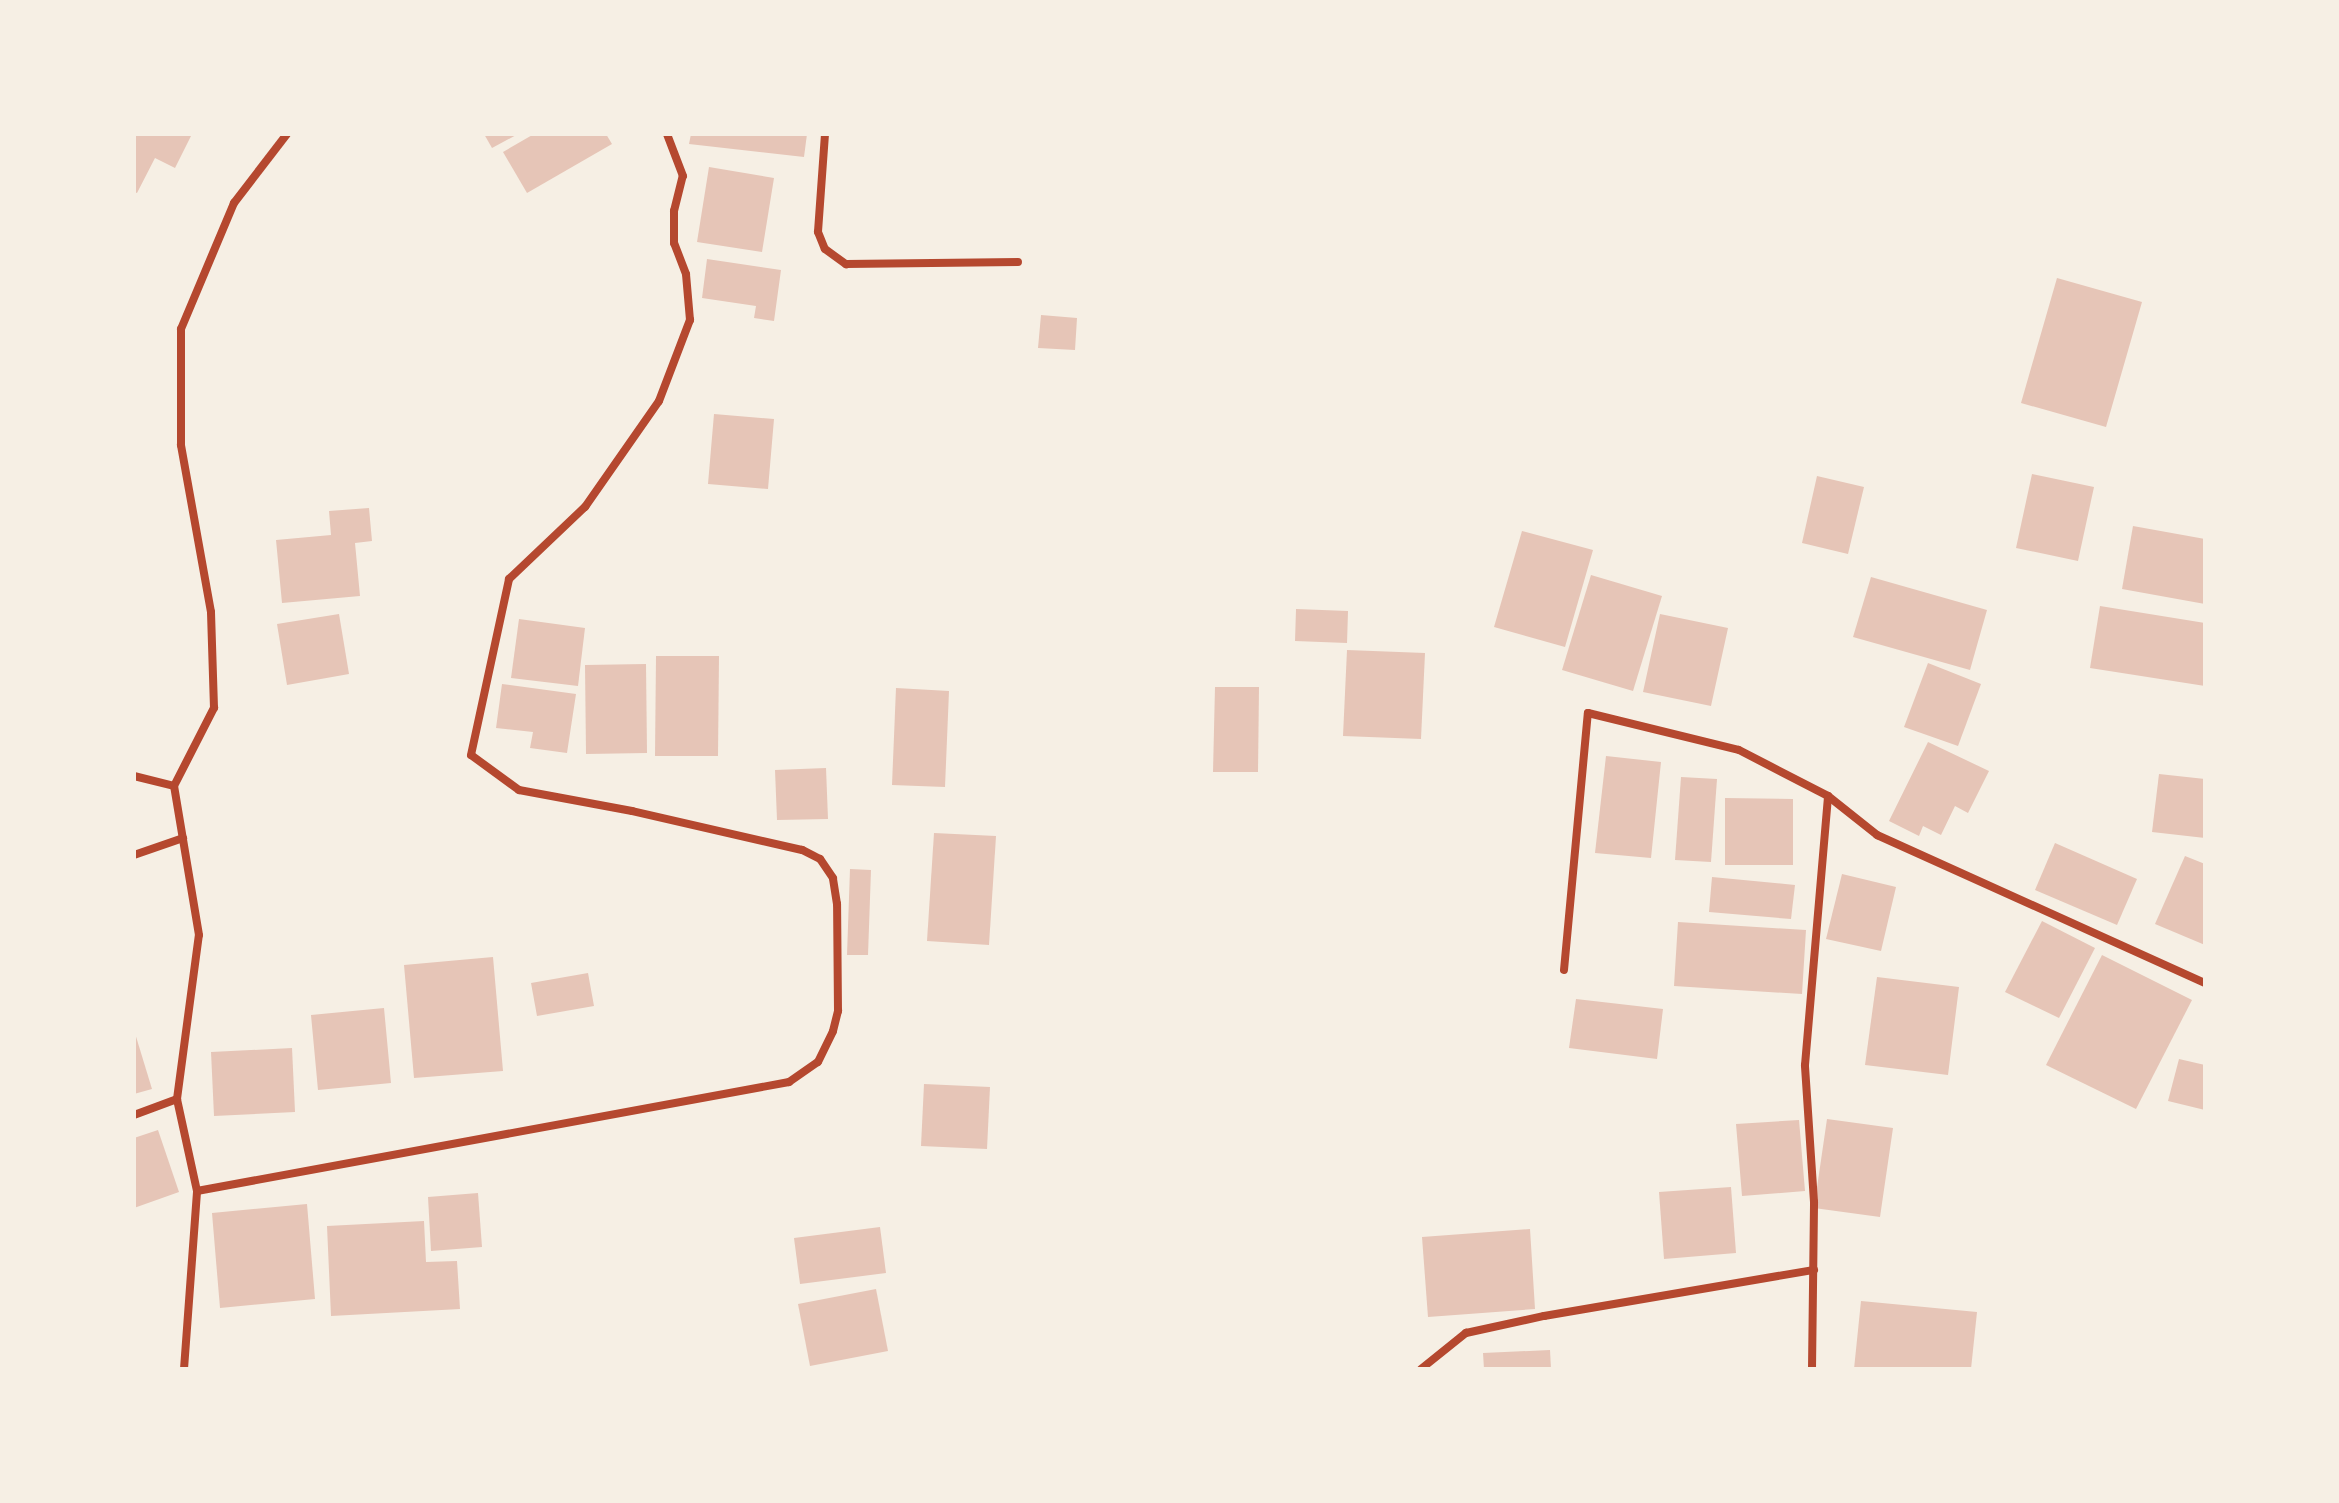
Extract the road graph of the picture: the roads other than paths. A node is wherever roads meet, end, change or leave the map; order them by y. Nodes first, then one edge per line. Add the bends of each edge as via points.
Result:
1 (287, 134) edge
2 (667, 134) edge
3 (825, 134) edge
4 (1018, 262) dead end
5 (134, 776) edge
6 (174, 786) junction
7 (1828, 796) junction
8 (183, 838) junction
9 (134, 855) edge
10 (1564, 970) dead end
11 (2205, 983) edge
12 (177, 1099) junction
13 (134, 1115) edge
14 (197, 1191) junction
15 (1814, 1270) junction
16 (184, 1369) edge
17 (1421, 1369) edge
18 (1812, 1369) edge

1 - 6 street via 234,203 181,329 181,445 211,612 214,708
2 - 14 street via 683,176 674,211 674,243 686,274 690,320 659,401 585,507 509,579 471,755 519,790 647,814 802,850 820,859 833,878 837,904 838,1011 833,1031 818,1062 789,1082
3 - 4 street via 818,232 825,249 846,264
5 - 6 street
6 - 8 street
7 - 10 street via 1739,750 1588,713
7 - 11 street via 1877,835
7 - 15 street via 1805,1065
8 - 9 street
8 - 12 street via 199,935
12 - 13 street
12 - 14 street
14 - 16 street
15 - 17 street via 1466,1333
15 - 18 street

